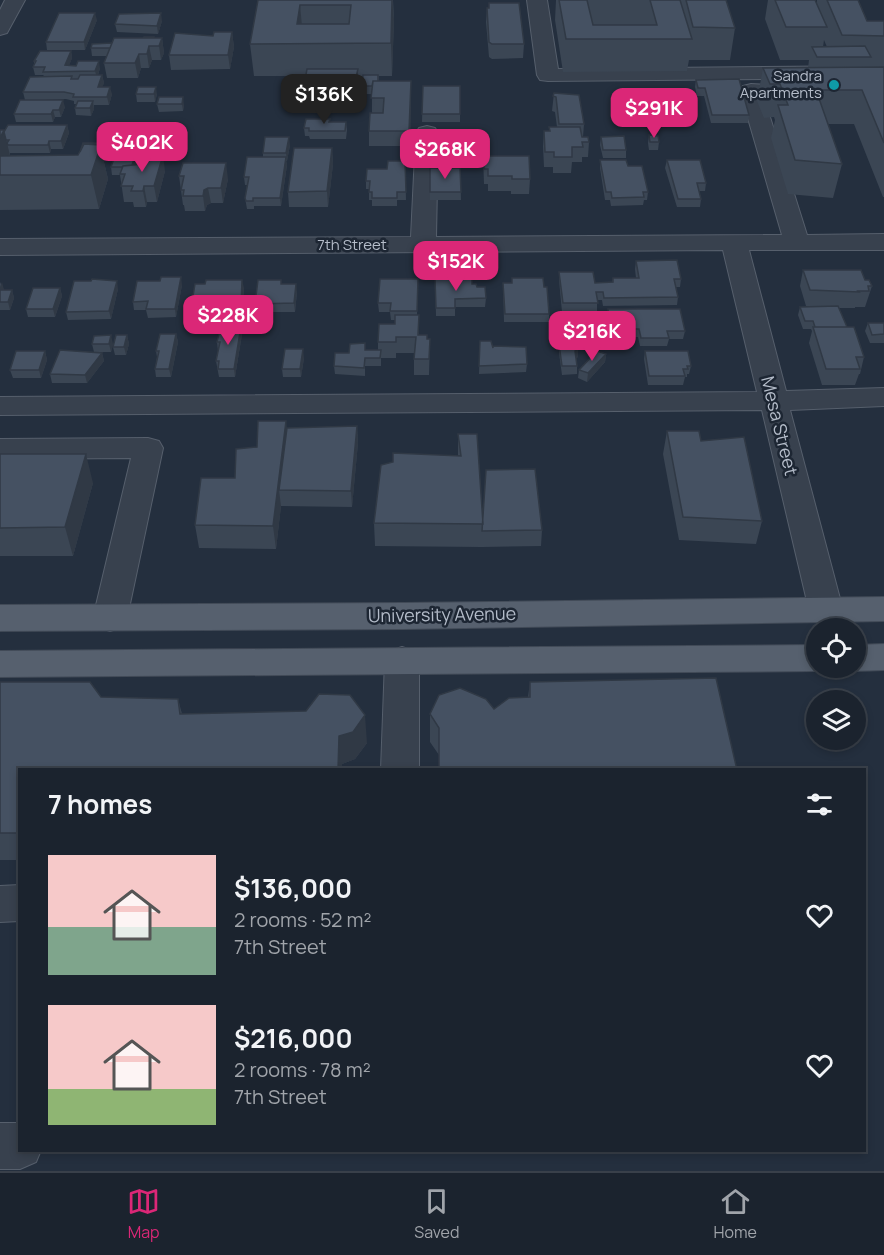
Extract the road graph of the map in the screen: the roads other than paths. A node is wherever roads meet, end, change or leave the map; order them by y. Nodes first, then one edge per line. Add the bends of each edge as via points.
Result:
1 (15, 0) edge
2 (537, 0) edge
3 (1, 26) edge
4 (884, 72) edge
5 (884, 93) edge
6 (427, 133) dead end
7 (735, 242) junction
8 (797, 242) junction
9 (884, 242) edge
10 (423, 244) junction
11 (0, 247) edge
12 (884, 397) edge
13 (772, 401) junction
14 (0, 406) edge
15 (0, 448) edge
16 (884, 609) edge
17 (826, 610) junction
18 (682, 611) junction
19 (0, 618) edge
20 (110, 618) junction
21 (884, 657) edge
22 (806, 658) edge
23 (866, 658) edge
24 (402, 660) junction
25 (0, 664) edge
26 (400, 768) edge
27 (18, 903) edge
28 (0, 904) edge
29 (0, 1146) edge
30 (18, 1146) edge

1 - 3 street
2 - 4 street via 548,75
5 - 8 street via 751,92
6 - 10 street
7 - 8 street, 7th Street
7 - 10 street, 7th Street
7 - 13 street, Mesa Street
8 - 9 street, 7th Street
10 - 11 street, 7th Street
12 - 13 street
13 - 14 street
13 - 17 street, Mesa Street
15 - 20 street via 148,448
16 - 17 main road, University Avenue
17 - 18 main road, University Avenue
18 - 20 main road, University Avenue
18 - 24 main road via 636,624 582,632 434,630 414,635 405,643
19 - 20 main road, University Avenue
21 - 23 main road
22 - 24 main road
24 - 25 main road
24 - 26 street
27 - 28 street
29 - 30 street

